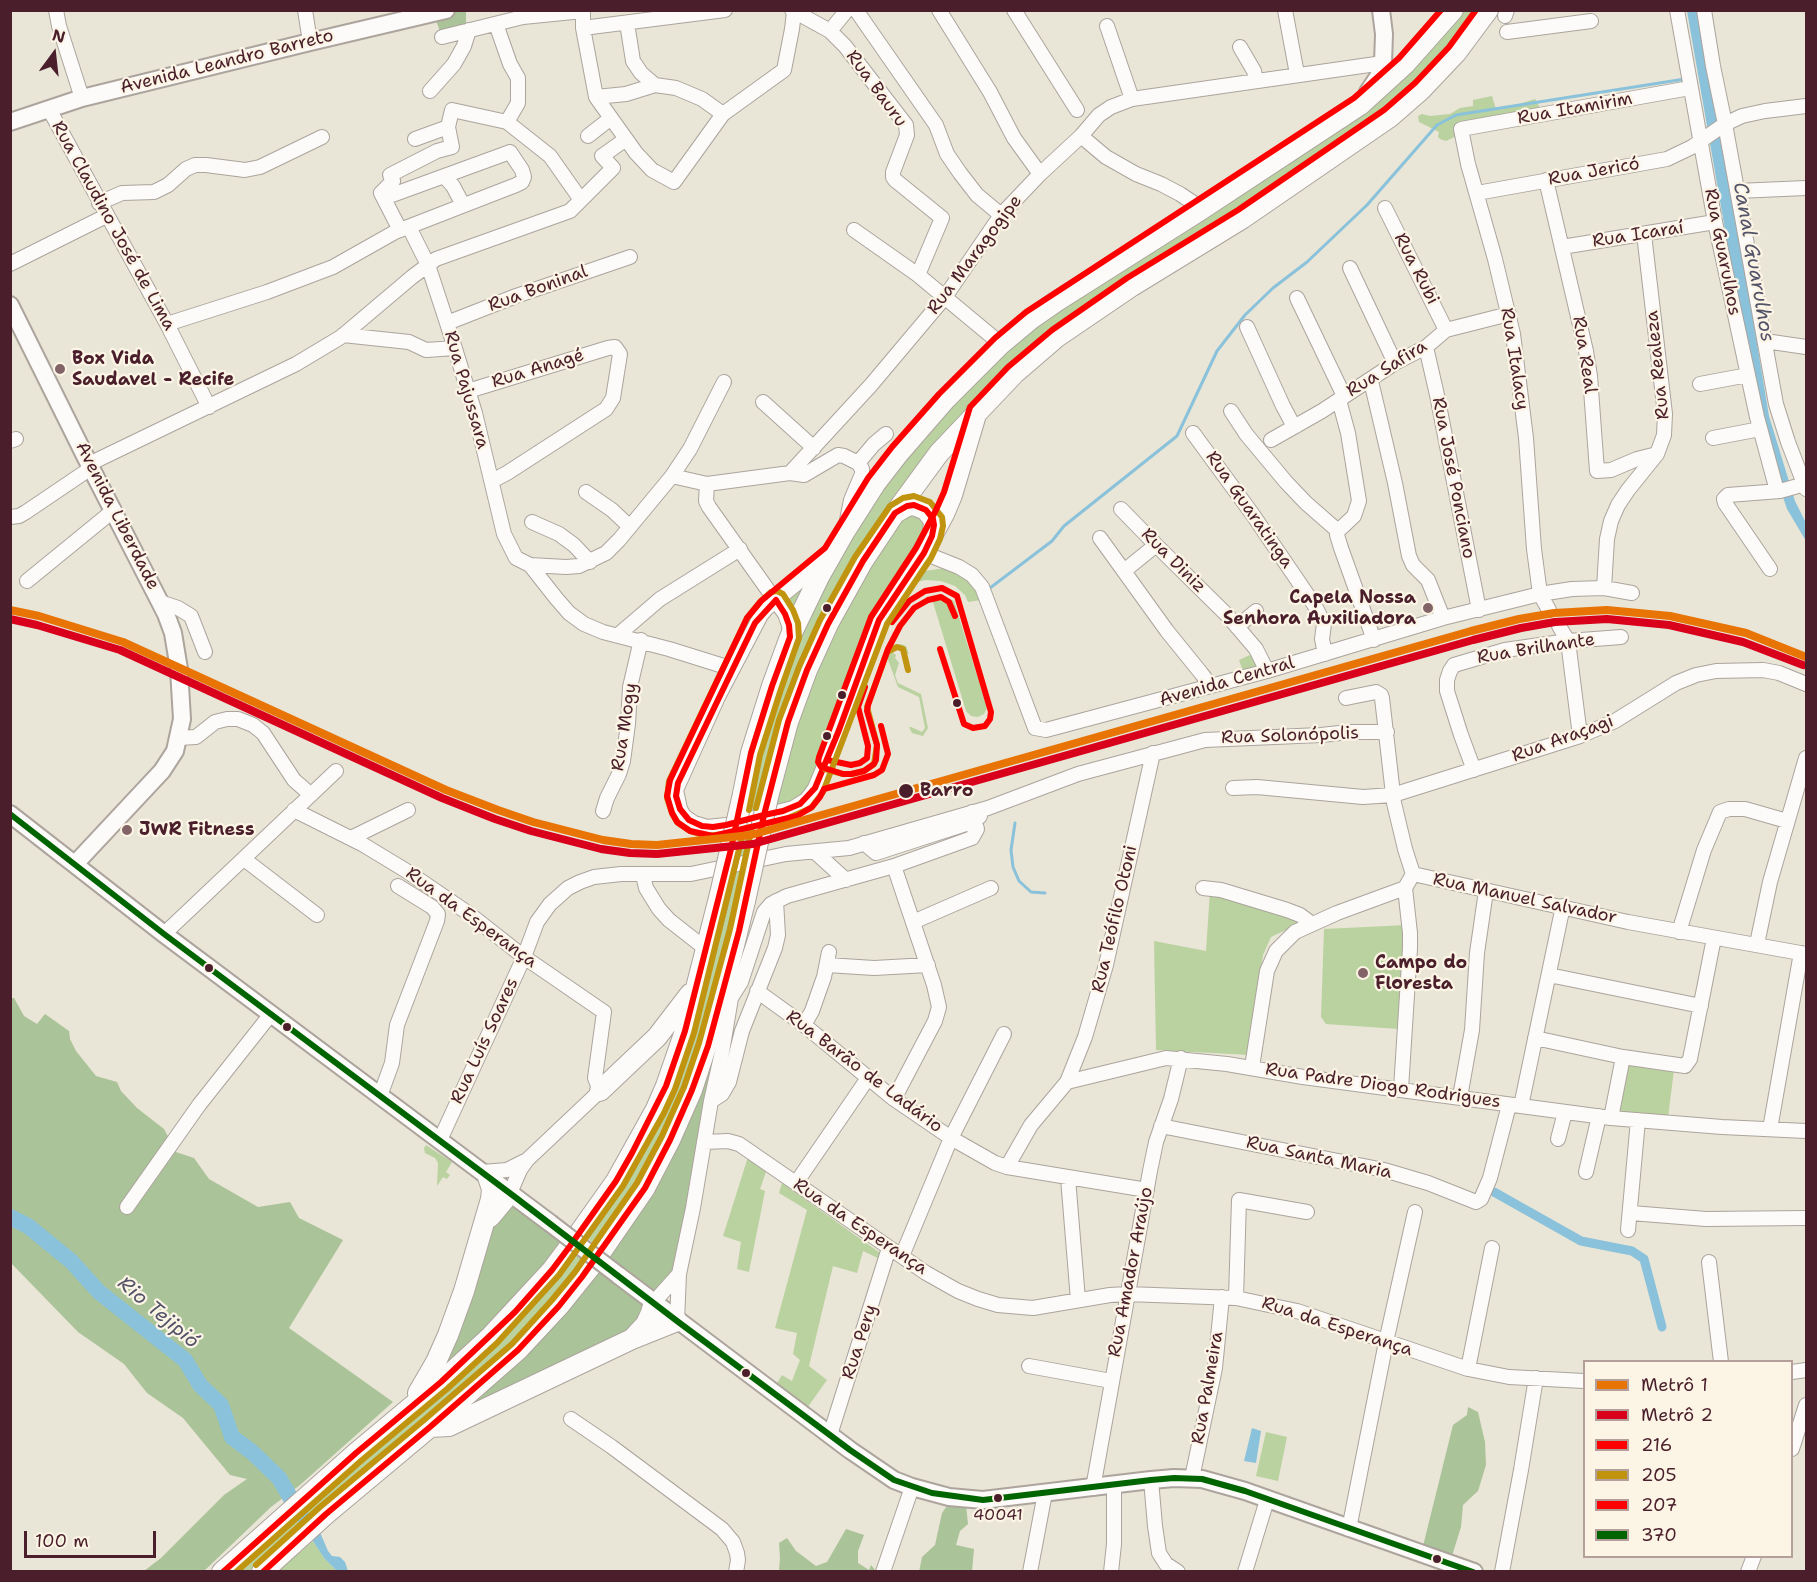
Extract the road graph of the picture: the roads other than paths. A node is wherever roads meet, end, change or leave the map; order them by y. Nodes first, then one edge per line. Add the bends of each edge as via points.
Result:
1 (56, 10) edge
2 (305, 10) edge
3 (446, 10) edge
4 (725, 10) edge
5 (847, 10) edge
6 (856, 10) edge
7 (939, 10) edge
8 (1014, 10) edge
9 (1286, 10) edge
10 (1381, 10) edge
11 (1453, 10) edge
12 (1677, 10) edge
13 (1704, 10) edge
14 (583, 11) edge
15 (793, 11) edge
16 (1500, 12) edge
17 (665, 14) edge
18 (1581, 18) edge
19 (627, 23) junction
20 (496, 24) junction
21 (1107, 26) dead end
22 (583, 28) junction
23 (469, 30) junction
24 (830, 31) junction
25 (1507, 32) dead end
26 (442, 37) dead end
27 (310, 42) junction
28 (1240, 46) dead end
29 (1383, 63) junction
30 (1297, 74) junction
31 (1256, 81) junction
32 (655, 85) junction
33 (1690, 88) junction
34 (430, 91) dead end
35 (596, 97) junction
36 (82, 98) junction
37 (1132, 99) junction
38 (1806, 106) edge
39 (49, 109) junction
40 (1077, 110) dead end
41 (1348, 113) junction
42 (723, 114) junction
43 (611, 118) junction
44 (10, 122) edge
45 (507, 122) junction
46 (1723, 125) junction
47 (448, 127) junction
48 (1461, 129) joint
49 (520, 131) junction
50 (588, 136) dead end
51 (1081, 136) junction
52 (322, 137) dead end
53 (415, 139) dead end
54 (626, 139) junction
55 (1704, 139) junction
56 (446, 148) junction
57 (510, 152) junction
58 (450, 174) junction
59 (1040, 174) junction
60 (1546, 180) junction
61 (1806, 188) edge
62 (1737, 191) junction
63 (1477, 193) junction
64 (384, 198) junction
65 (581, 200) junction
66 (99, 203) junction
67 (463, 205) junction
68 (1385, 207) dead end
69 (1199, 211) junction
70 (1001, 215) junction
71 (106, 216) junction
72 (1715, 222) junction
73 (405, 229) junction
74 (854, 230) dead end
75 (1644, 234) junction
76 (1562, 247) junction
77 (630, 257) dead end
78 (10, 264) edge
79 (428, 265) junction
80 (1350, 268) dead end
81 (918, 275) junction
82 (945, 297) junction
83 (1297, 298) dead end
84 (12, 313) edge
85 (1509, 314) junction
86 (447, 323) junction
87 (166, 324) junction
88 (1247, 327) dead end
89 (1446, 330) junction
90 (343, 335) junction
91 (1765, 341) junction
92 (1001, 344) junction
93 (1426, 346) junction
94 (1806, 347) edge
95 (455, 348) junction
96 (1395, 363) junction
97 (1748, 375) junction
98 (1371, 381) junction
99 (724, 382) dead end
100 (1700, 384) dead end
101 (468, 391) junction
102 (1341, 398) junction
103 (764, 402) dead end
104 (209, 407) junction
105 (1231, 411) dead end
106 (977, 412) junction
107 (1296, 426) junction
108 (1760, 429) junction
109 (1193, 433) dead end
110 (886, 434) dead end
111 (1713, 438) dead end
112 (1271, 440) dead end
113 (814, 448) junction
114 (1657, 454) junction
115 (858, 463) junction
116 (90, 466) junction
117 (790, 473) junction
118 (672, 476) junction
119 (492, 481) junction
120 (707, 484) junction
121 (1804, 487) edge
122 (1778, 491) junction
123 (586, 492) dead end
124 (1121, 508) dead end
125 (114, 510) junction
126 (895, 513) junction
127 (10, 517) edge
128 (532, 522) dead end
129 (630, 527) junction
130 (845, 531) junction
131 (1338, 531) junction
132 (1101, 538) dead end
133 (928, 544) junction
134 (1156, 545) junction
135 (740, 549) junction
136 (832, 554) junction
137 (590, 562) junction
138 (531, 565) junction
139 (1770, 569) dead end
140 (1124, 571) junction
141 (27, 581) dead end
142 (1604, 588) junction
143 (1632, 592) dead end
144 (1540, 594) junction
145 (776, 600) junction
146 (160, 602) junction
147 (1479, 609) junction
148 (1549, 610) dead end
149 (1256, 611) dead end
150 (1443, 618) junction
151 (1559, 626) dead end
152 (1237, 627) junction
153 (618, 634) junction
154 (790, 637) junction
155 (1621, 637) dead end
156 (640, 640) junction
157 (1374, 640) junction
158 (1568, 641) junction
159 (205, 652) dead end
160 (1325, 654) junction
161 (733, 669) junction
162 (1267, 671) junction
163 (1806, 684) edge
164 (1211, 686) junction
165 (1346, 698) dead end
166 (1387, 732) junction
167 (1580, 736) junction
168 (179, 738) junction
169 (1153, 753) junction
170 (1806, 758) edge
171 (1474, 770) junction
172 (336, 771) dead end
173 (1233, 788) dead end
174 (310, 794) junction
175 (1393, 795) junction
176 (294, 810) junction
177 (408, 810) dead end
178 (603, 811) dead end
179 (10, 814) edge
180 (974, 816) junction
181 (1787, 821) junction
182 (351, 838) junction
183 (864, 843) junction
184 (815, 852) junction
185 (876, 853) junction
186 (244, 859) junction
187 (75, 864) junction
188 (888, 868) junction
189 (1413, 874) junction
190 (643, 875) junction
191 (846, 880) junction
192 (398, 886) dead end
193 (991, 888) dead end
194 (1203, 888) dead end
195 (1405, 888) junction
196 (1486, 891) junction
197 (776, 901) junction
198 (1563, 906) junction
199 (317, 915) dead end
200 (913, 922) junction
201 (1312, 924) junction
202 (739, 932) junction
203 (1678, 932) junction
204 (164, 934) junction
205 (1714, 938) junction
206 (1757, 944) junction
207 (706, 949) junction
208 (1804, 954) edge
209 (524, 957) junction
210 (928, 965) junction
211 (1549, 975) junction
212 (697, 984) junction
213 (757, 991) junction
214 (731, 998) junction
215 (1701, 1006) junction
216 (271, 1014) junction
217 (804, 1026) junction
218 (1004, 1034) dead end
219 (1535, 1038) junction
220 (1623, 1057) junction
221 (1180, 1058) junction
222 (1252, 1067) junction
223 (868, 1078) junction
224 (1067, 1082) junction
225 (1401, 1089) junction
226 (600, 1091) junction
227 (380, 1096) junction
228 (1460, 1097) junction
229 (894, 1099) junction
230 (711, 1101) junction
231 (1515, 1105) junction
232 (1565, 1112) junction
233 (1605, 1117) junction
234 (1638, 1120) junction
235 (1161, 1125) junction
236 (1770, 1129) junction
237 (1806, 1131) edge
238 (951, 1138) junction
239 (1558, 1139) dead end
240 (440, 1140) junction
241 (704, 1142) junction
242 (527, 1160) junction
243 (1007, 1167) junction
244 (1586, 1172) dead end
245 (485, 1174) junction
246 (1068, 1178) junction
247 (796, 1183) junction
248 (1147, 1190) junction
249 (510, 1193) junction
250 (127, 1207) dead end
251 (1307, 1212) dead end
252 (1415, 1212) dead end
253 (1630, 1213) junction
254 (1806, 1218) edge
255 (484, 1224) junction
256 (1628, 1230) dead end
257 (889, 1248) junction
258 (1492, 1248) dead end
259 (902, 1256) junction
260 (1709, 1262) dead end
261 (679, 1274) junction
262 (1127, 1294) junction
263 (1229, 1297) junction
264 (1078, 1300) junction
265 (654, 1302) junction
266 (677, 1321) junction
267 (632, 1338) junction
268 (1386, 1342) junction
269 (1721, 1360) edge
270 (1029, 1366) dead end
271 (1468, 1370) junction
272 (1536, 1378) junction
273 (1111, 1381) junction
274 (1583, 1381) edge
275 (1806, 1405) edge
276 (401, 1414) junction
277 (571, 1419) dead end
278 (430, 1427) junction
279 (830, 1435) junction
280 (1793, 1443) edge
281 (1192, 1478) junction
282 (1151, 1480) junction
283 (1114, 1486) junction
284 (912, 1487) junction
285 (1093, 1488) junction
286 (1045, 1493) junction
287 (1267, 1500) junction
288 (1349, 1529) junction
289 (1754, 1558) edge
290 (222, 1572) edge
291 (262, 1572) edge
292 (736, 1572) edge
293 (883, 1572) edge
294 (1030, 1572) edge
295 (1111, 1572) edge
296 (1178, 1572) edge
297 (1245, 1572) edge
298 (1474, 1572) edge
299 (1502, 1572) edge
300 (1748, 1572) edge

1 - 36 street
2 - 27 street
3 - 27 main road, Avenida Leandro Barreto
4 - 17 street
5 - 24 street
6 - 70 street via 936,125 947,154 960,173 977,195
7 - 59 street via 1014,138
8 - 40 street
9 - 30 street
10 - 29 main road
11 - 41 highway via 1405,64
12 - 33 street, Rua Guarulhos
13 - 46 street, Rua Guarulhos
14 - 20 street
14 - 22 street
15 - 24 street, Rua Bauru
15 - 42 street via 784,70
16 - 106 highway via 1390,117 1243,218 1057,337
17 - 19 street
18 - 25 street
19 - 22 street
19 - 32 street via 633,61
20 - 23 street
20 - 45 street via 518,78 518,104
21 - 37 street
22 - 35 street
23 - 26 street
23 - 34 street via 454,64
24 - 81 street, Rua Bauru via 906,125 907,135 893,172 895,180 941,216
27 - 36 main road, Avenida Leandro Barreto
28 - 31 street
29 - 30 street, Rua Maragogipe
29 - 41 main road via 1374,83
30 - 31 street, Rua Maragogipe
31 - 37 street, Rua Maragogipe
32 - 35 street via 626,94
32 - 42 street via 676,88 702,99
33 - 48 street, Rua Itamirim
33 - 55 street, Rua Guarulhos
35 - 43 street
36 - 39 main road, Avenida Leandro Barreto
37 - 51 street, Rua Maragogipe via 1099,115
38 - 46 street, Rua Jericó via 1742,116
39 - 44 main road, Avenida Leandro Barreto
39 - 66 street, Rua Claudino José de Lima
41 - 69 highway
42 - 54 street via 674,182 652,170
43 - 50 street
43 - 54 street
45 - 47 street via 452,110
45 - 49 street
46 - 55 street, Rua Jericó
46 - 62 street, Rua Guarulhos
47 - 53 street
47 - 56 street via 452,147
48 - 63 street, Rua Italacy
49 - 57 street
49 - 65 street via 550,156
51 - 59 street, Rua Maragogipe
51 - 69 street via 1106,157 1180,194
52 - 66 street via 260,167 245,170 195,165 154,192 128,192
54 - 65 street via 602,156 613,168
55 - 60 street, Rua Jericó via 1667,159
55 - 72 street, Rua Guarulhos
56 - 58 street
56 - 64 street via 390,175 393,181 381,193
57 - 58 street
57 - 67 street via 522,170 522,182
58 - 64 street
58 - 67 street
59 - 70 street, Rua Maragogipe
60 - 63 street, Rua Jericó
60 - 76 street, Rua Real
61 - 62 street
62 - 91 street, Rua Guarulhos
63 - 85 street, Rua Italacy
64 - 73 street, Rua Pajussara
65 - 79 street via 570,212
66 - 71 street, Rua Claudino José de Lima
67 - 73 street
68 - 89 street, Rua Rubi
69 - 92 highway via 1057,301
70 - 82 street, Rua Maragogipe
71 - 78 street
71 - 87 street, Rua Claudino José de Lima
72 - 75 street, Rua Icaraí
72 - 97 street, Rua Guarulhos
73 - 79 street, Rua Pajussara
73 - 87 street via 333,267
74 - 81 street
75 - 76 street, Rua Icaraí
75 - 114 street, Rua Realeza via 1665,414 1664,435
76 - 114 street, Rua Real via 1590,376 1597,471
77 - 86 street, Rua Boninal
79 - 86 street, Rua Pajussara
79 - 90 street
80 - 96 street
81 - 82 street
82 - 92 street
82 - 113 street, Rua Maragogipe
83 - 102 street
84 - 116 main road, Avenida Liberdade
85 - 89 street, Rua Safira
85 - 144 street, Rua Italacy via 1520,385
86 - 95 street, Rua Pajussara
87 - 104 street, Rua Claudino José de Lima
88 - 107 street
89 - 93 street, Rua Safira
90 - 95 street via 409,342 426,350
90 - 104 street via 296,364
91 - 94 street
91 - 121 street, Rua Guarulhos via 1776,404
92 - 130 highway via 899,453
93 - 96 street, Rua Safira
93 - 147 street, Rua José Ponciano
95 - 101 street, Rua Pajussara
96 - 98 street, Rua Safira
97 - 100 street
97 - 108 street, Rua Guarulhos
98 - 102 street, Rua Safira
98 - 150 street via 1410,556 1428,580
99 - 118 street
101 - 119 street, Rua Pajussara
101 - 119 street, Rua Anagé via 608,348 619,351 615,390 606,409
102 - 107 street, Rua Safira
102 - 131 street via 1359,501 1354,516
103 - 113 street
104 - 116 street
105 - 131 street via 1286,482
106 - 126 highway via 939,453
106 - 133 highway via 952,495
107 - 112 street, Rua Safira
108 - 111 street
108 - 122 street, Rua Guarulhos
109 - 160 street, Rua Guaratinga via 1315,606 1324,624
110 - 115 street
113 - 117 street, Rua Maragogipe
114 - 142 street, Rua Realeza via 1628,490 1611,520
115 - 117 street via 838,455 804,475
115 - 130 street via 862,474
116 - 125 main road, Avenida Liberdade
116 - 127 street via 26,512
117 - 120 street
118 - 120 street
118 - 129 street
119 - 138 street, Rua Pajussara via 504,534 515,555
120 - 135 street via 709,507
121 - 122 street
122 - 139 street via 1724,498
123 - 129 street
124 - 134 street, Rua Diniz
125 - 141 street
125 - 146 main road, Avenida Liberdade
126 - 133 highway via 914,505 926,510 934,525
126 - 202 highway, bridge via 857,572 807,670 768,797
128 - 137 street via 559,534
129 - 137 street via 606,554
130 - 136 highway
131 - 157 street
132 - 140 street
133 - 161 street via 879,620 835,740 810,795 783,811 707,827 684,816 676,790
133 - 164 street, Avenida Central via 972,575 982,587 1035,728 1070,725
134 - 140 street
134 - 152 street, Rua Diniz
135 - 145 street
135 - 153 street via 660,599
136 - 145 street
136 - 154 highway
137 - 138 street via 566,567
138 - 153 street via 569,613 584,624
140 - 164 street
142 - 143 street, Avenida Central
142 - 144 street, Avenida Central
144 - 147 street, Avenida Central
144 - 148 street
145 - 154 street
145 - 161 street via 755,623
146 - 159 street via 191,616
146 - 168 main road, Avenida Liberdade via 178,656 182,711
147 - 150 street, Avenida Central
149 - 152 street
150 - 157 street, Avenida Central
151 - 158 street
152 - 162 street, Rua Diniz
153 - 156 street
154 - 207 highway, bridge via 755,738
155 - 158 street, Rua Brilhante
156 - 161 street
156 - 178 street, Rua Mogy via 630,687 623,761
157 - 160 street, Avenida Central
158 - 167 street
158 - 171 street, Rua Brilhante via 1490,654 1454,665 1447,691
160 - 162 street, Avenida Central
162 - 164 street, Avenida Central
163 - 167 street, Rua Araçagi via 1763,670 1696,675 1615,721
165 - 166 street via 1379,694
166 - 169 street, Rua Solonópolis via 1214,739
166 - 175 street
167 - 171 street, Rua Araçagi
168 - 174 street via 196,737 215,722 227,719 253,725 263,732 294,780
168 - 187 main road, Avenida Liberdade via 162,771
169 - 180 street via 1078,774
169 - 224 street, Rua Teófilo Otoni via 1106,965
170 - 181 street
171 - 175 street, Rua Araçagi
172 - 174 street
173 - 175 street, Rua Araçagi via 1363,797
174 - 176 street
175 - 189 street
176 - 182 street, Rua da Esperança
176 - 186 street
177 - 182 street
179 - 187 main road
180 - 183 street
180 - 185 street
180 - 188 street via 976,831 972,838
181 - 203 street via 1745,808 1720,812
181 - 206 street
182 - 209 street, Rua da Esperança via 468,913
183 - 184 street
183 - 185 street
184 - 190 street via 691,874
184 - 191 street
185 - 188 street
186 - 199 street
186 - 204 street
187 - 204 main road
188 - 191 street
188 - 200 street
189 - 195 street, Rua Manuel Salvador
189 - 196 street, Rua Manuel Salvador
190 - 207 street via 659,909
190 - 209 street, Rua Luís Soares via 594,878 568,888 537,922
191 - 197 street
192 - 227 street via 438,914 397,1025 392,1063
193 - 200 street
194 - 201 street via 1287,910
195 - 201 street, Rua Manuel Salvador
195 - 225 street via 1410,948
196 - 198 street, Rua Manuel Salvador
196 - 228 street via 1472,1030
197 - 213 street via 778,935
197 - 214 street via 764,912 741,982
198 - 203 street, Rua Manuel Salvador
198 - 211 street
200 - 210 street
201 - 222 street, Rua Manuel Salvador via 1290,936 1270,961
202 - 214 highway via 740,951
202 - 278 highway via 704,1057 670,1140 645,1188 559,1306 518,1350
203 - 205 street, Rua Manuel Salvador
204 - 216 main road
205 - 206 street, Rua Manuel Salvador
205 - 215 street
206 - 208 street, Rua Manuel Salvador
207 - 212 highway
208 - 236 street
209 - 226 street, Rua da Esperança via 604,1012 595,1078
209 - 240 street, Rua Luís Soares
210 - 217 street via 874,968 828,959
210 - 229 street via 939,1002 938,1013
211 - 215 street
211 - 219 street
212 - 226 highway via 657,1037
212 - 276 highway via 666,1086 616,1181 552,1270 515,1312
213 - 217 street, Rua Barão de Ladário
213 - 230 street via 729,1082 722,1094
214 - 230 street
215 - 220 street via 1686,1065
216 - 227 main road
216 - 250 street via 199,1105
217 - 223 street, Rua Barão de Ladário
218 - 238 street
219 - 220 street
219 - 231 street
220 - 233 street
221 - 222 street, Rua Padre Diogo Rodrigues
221 - 224 street, Rua Padre Diogo Rodrigues
221 - 235 street, Rua Amador Araújo
222 - 225 street, Rua Padre Diogo Rodrigues
223 - 229 street, Rua Barão de Ladário
223 - 247 street
224 - 243 street via 1031,1125
225 - 228 street, Rua Padre Diogo Rodrigues
226 - 242 street
227 - 240 main road
228 - 231 street, Rua Padre Diogo Rodrigues
229 - 238 street, Rua Barão de Ladário
230 - 241 street
231 - 232 street, Rua Padre Diogo Rodrigues
231 - 235 street, Rua Santa Maria via 1478,1201 1384,1170
232 - 233 street, Rua Padre Diogo Rodrigues
232 - 239 street
233 - 234 street, Rua Padre Diogo Rodrigues
233 - 244 street
234 - 236 street, Rua Padre Diogo Rodrigues
234 - 253 street
235 - 248 street, Rua Amador Araújo
236 - 237 street, Rua Padre Diogo Rodrigues
238 - 243 street, Rua Barão de Ladário
238 - 259 street
240 - 245 main road
241 - 247 street, Rua da Esperança via 736,1143
241 - 261 street
242 - 245 street via 507,1170
242 - 249 street
243 - 246 street, Rua Barão de Ladário
245 - 249 main road
245 - 255 highway via 492,1189
246 - 248 street, Rua Barão de Ladário
246 - 264 street
247 - 257 street, Rua da Esperança
248 - 262 street, Rua Amador Araújo
249 - 255 highway
249 - 265 main road, bridge
251 - 263 street, Rua Palmeira via 1239,1200
252 - 268 street
253 - 254 street via 1706,1219
253 - 256 street
255 - 276 highway via 464,1291 432,1372
257 - 259 street, Rua da Esperança
257 - 279 street, Rua Pery
258 - 271 street
259 - 264 street, Rua da Esperança via 958,1291 998,1305 1032,1308
260 - 269 street
261 - 265 street
261 - 266 street
262 - 263 street, Rua da Esperança
262 - 264 street, Rua da Esperança
262 - 273 street, Rua Amador Araújo
263 - 268 street, Rua da Esperança via 1297,1311
263 - 281 street, Rua Palmeira
265 - 266 main road
265 - 267 highway via 646,1324
266 - 267 highway
266 - 279 main road
267 - 278 highway via 449,1426
268 - 271 street, Rua da Esperança
268 - 288 street
270 - 273 street
271 - 272 street, Rua da Esperança
272 - 274 street, Rua da Esperança
272 - 299 street
273 - 285 street, Rua Amador Araújo
275 - 280 street
276 - 290 highway
277 - 292 street via 722,1528 737,1553
278 - 291 highway
279 - 284 main road via 875,1468
281 - 282 main road
281 - 287 main road
282 - 283 main road
282 - 296 street via 1159,1553
283 - 285 main road
283 - 295 street
284 - 286 main road via 983,1500
284 - 293 street
285 - 286 main road
286 - 294 street
287 - 288 main road
287 - 297 street
288 - 298 main road
289 - 300 street

